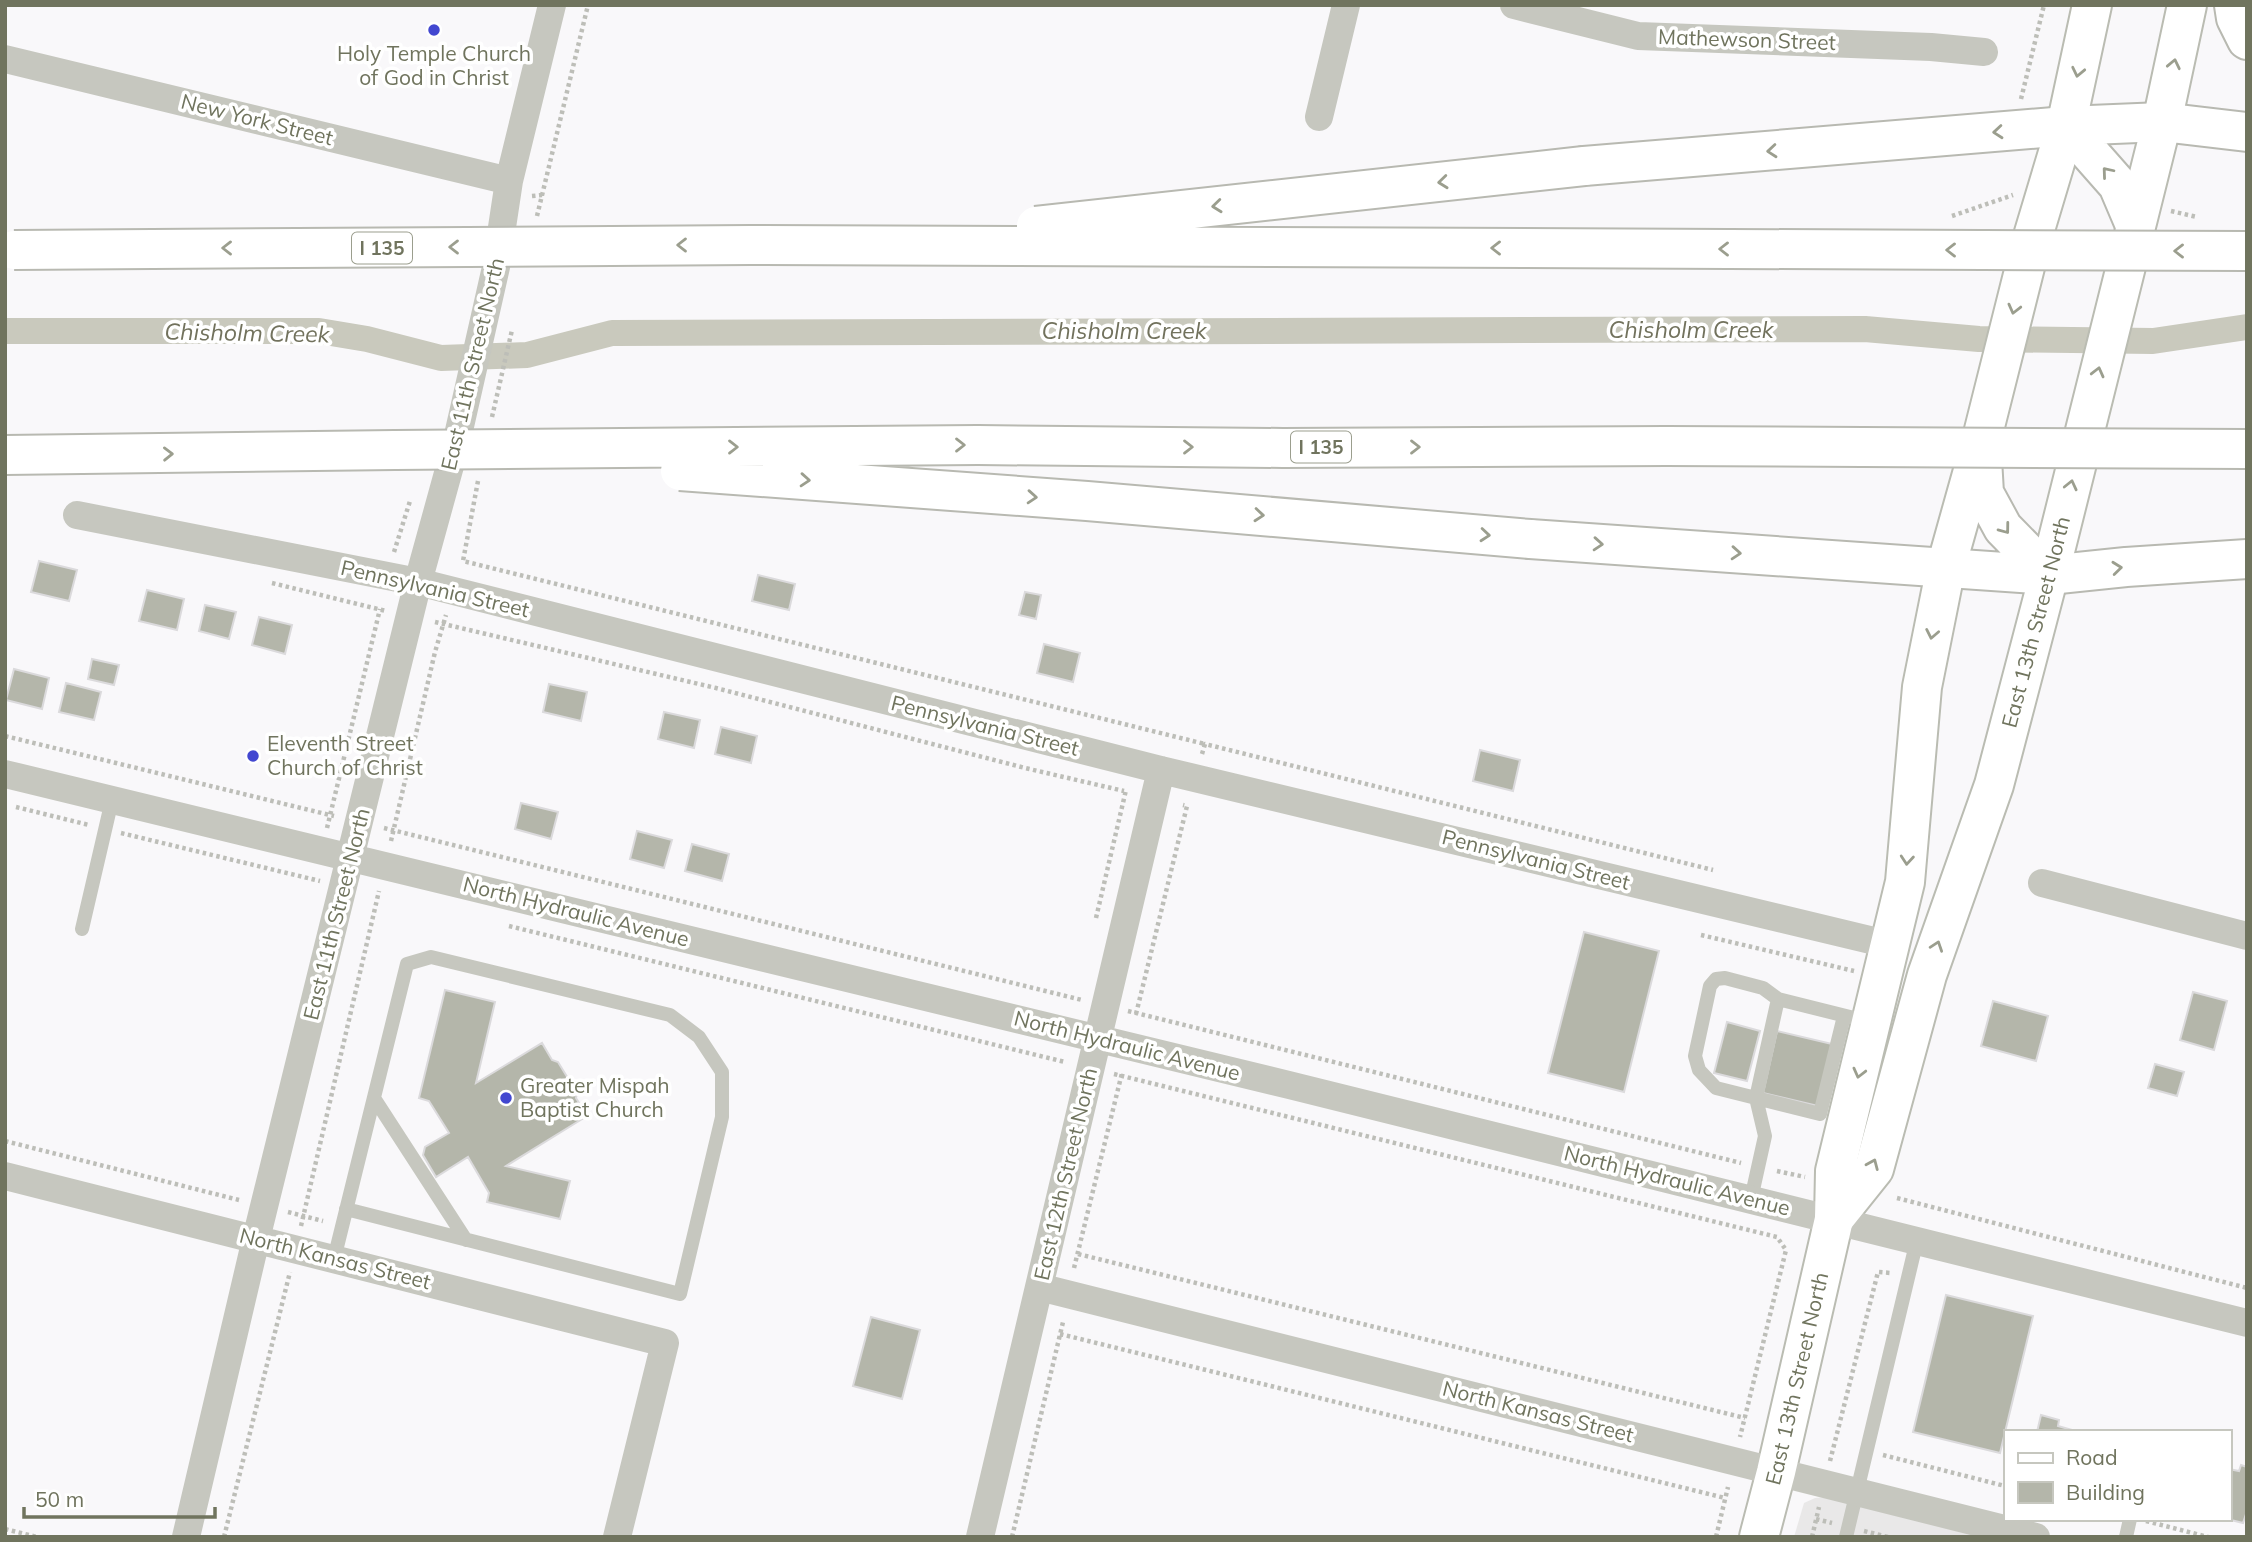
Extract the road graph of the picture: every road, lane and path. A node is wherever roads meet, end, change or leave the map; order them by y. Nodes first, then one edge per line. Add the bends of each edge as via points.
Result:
1 (552, 5) edge
2 (588, 5) edge
3 (1346, 5) edge
4 (1514, 5) edge
5 (2044, 5) edge
6 (2092, 5) edge
7 (2187, 5) edge
8 (2234, 5) edge
9 (2039, 27) dead end
10 (2247, 40) edge
11 (1984, 52) dead end
12 (5, 59) edge
13 (1319, 117) dead end
14 (2162, 122) junction
15 (2066, 126) junction
16 (2247, 132) edge
17 (545, 180) dead end
18 (509, 181) junction
19 (2135, 225) junction
20 (750, 245) junction
21 (8, 249) edge
22 (2247, 251) edge
23 (513, 325) dead end
24 (491, 424) dead end
25 (1980, 442) junction
26 (2247, 449) edge
27 (395, 450) junction
28 (5, 455) edge
29 (100, 455) junction
30 (5, 466) edge
31 (479, 478) dead end
32 (77, 514) dead end
33 (2247, 559) edge
34 (463, 561) junction
35 (1946, 567) junction
36 (2049, 575) junction
37 (264, 581) dead end
38 (418, 582) junction
39 (453, 591) junction
40 (410, 616) junction
41 (443, 624) junction
42 (5, 736) edge
43 (1205, 744) dead end
44 (1161, 770) junction
45 (5, 774) edge
46 (1154, 798) junction
47 (113, 800) junction
48 (5, 804) edge
49 (360, 823) junction
50 (106, 829) junction
51 (393, 831) junction
52 (351, 858) junction
53 (385, 866) junction
54 (2042, 883) dead end
55 (344, 886) junction
56 (378, 894) junction
57 (499, 924) dead end
58 (82, 929) dead end
59 (1701, 935) dead end
60 (2247, 936) edge
61 (1879, 942) junction
62 (1778, 999) junction
63 (1106, 1006) junction
64 (1136, 1013) junction
65 (1857, 1019) junction
66 (1098, 1039) junction
67 (1128, 1046) junction
68 (1091, 1068) junction
69 (1121, 1076) junction
70 (374, 1098) junction
71 (1756, 1098) junction
72 (1809, 1165) dead end
73 (1758, 1167) junction
74 (5, 1176) edge
75 (1897, 1198) dead end
76 (1751, 1199) junction
77 (346, 1209) junction
78 (1834, 1219) junction
79 (256, 1239) junction
80 (466, 1240) junction
81 (1917, 1240) junction
82 (295, 1249) junction
83 (1078, 1254) junction
84 (334, 1259) junction
85 (1074, 1268) dead end
86 (1910, 1273) junction
87 (1039, 1287) junction
88 (2247, 1288) edge
89 (1063, 1322) dead end
90 (2247, 1323) edge
91 (1060, 1334) junction
92 (1745, 1418) junction
93 (1835, 1443) junction
94 (1866, 1451) junction
95 (1734, 1461) junction
96 (1776, 1472) junction
97 (1825, 1484) junction
98 (2004, 1486) edge
99 (1856, 1492) junction
100 (1725, 1498) junction
101 (2147, 1521) edge
102 (5, 1529) edge
103 (1978, 1530) edge
104 (37, 1537) edge
105 (186, 1537) edge
106 (224, 1537) edge
107 (617, 1537) edge
108 (980, 1537) edge
109 (1012, 1537) edge
110 (1716, 1537) edge
111 (1759, 1537) edge
112 (1812, 1537) edge
113 (1846, 1537) edge
114 (2036, 1537) edge
115 (2208, 1537) edge

1 - 18 street, East 11th Street North
2 - 17 path
3 - 13 street
4 - 11 street, Mathewson Street via 1638,36
5 - 9 path
6 -> 15 main road, East 13th Street North
14 -> 7 main road, East 13th Street North
8 - 10 main road
12 - 18 street, New York Street
14 - 15 main road
14 - 16 main road
14 - 19 main road, East 13th Street North
19 -> 15 main road via 2118,185
15 -> 20 main road, bridge via 1584,166 977,233
15 -> 25 main road, East 13th Street North
18 - 38 street, East 11th Street North via 496,267 456,444
36 -> 19 main road, East 13th Street North
20 -> 21 main road, I 135, bridge
22 -> 20 main road, I 135, bridge
23 - 24 path
25 - 35 main road, East 13th Street North
25 -> 36 main road via 1984,493 2003,528
27 -> 26 main road, I 135, bridge via 978,445
29 -> 27 main road, I 135
27 -> 35 main road, bridge
28 - 29 main road, I 135
29 - 30 main road
31 - 34 path
32 - 38 street, Pennsylvania Street
36 -> 33 main road
34 - 39 path
34 - 43 path
35 - 36 main road
35 -> 61 main road, East 13th Street North via 1922,687 1905,882
78 -> 36 main road, East 13th Street North via 1874,1169 1927,975 1994,785
37 - 40 path
38 - 39 street, Pennsylvania Street
38 - 40 street, East 11th Street North
39 - 41 path
39 - 44 street, Pennsylvania Street
40 - 41 path
40 - 49 street, East 11th Street North
41 - 46 path
41 - 51 path
42 - 49 path
44 - 46 street, East 12th Street North
44 - 61 street, Pennsylvania Street
45 - 47 street, North Hydraulic Avenue
46 - 63 street, East 12th Street North
46 - 64 path via 1187,806
47 - 50 lane
47 - 52 street, North Hydraulic Avenue
48 - 50 path
49 - 51 path
49 - 52 street, East 11th Street North
50 - 55 path
50 - 58 lane
51 - 53 path
51 - 63 path
52 - 53 street, North Hydraulic Avenue
52 - 55 street, East 11th Street North
53 - 56 path
53 - 66 street, North Hydraulic Avenue
54 - 60 street
55 - 56 path
55 - 79 street, East 11th Street North
56 - 82 path
57 - 68 path
59 - 61 path via 1862,972
61 - 65 main road, East 13th Street North
62 - 65 lane
62 - 71 lane
62 - 71 lane via 1763,988 1725,978 1710,986 1695,1056 1699,1070 1716,1088
63 - 64 path
63 - 66 street, East 12th Street North
64 - 67 path
64 - 73 path
65 - 71 lane via 1820,1114
65 -> 78 main road, East 13th Street North via 1835,1171
66 - 67 street, North Hydraulic Avenue
66 - 68 street, East 12th Street North
67 - 69 path
67 - 76 street, North Hydraulic Avenue
68 - 69 path
68 - 87 street, East 12th Street North
69 - 83 path
69 - 92 path via 1777,1237 1786,1250
70 - 77 lane
70 - 80 lane
70 - 80 lane via 407,964 431,957 670,1015 699,1037 722,1072 722,1116 680,1294
71 - 73 lane via 1765,1136
72 - 73 path via 1805,1178
73 - 76 lane
74 - 79 street, North Kansas Street
75 - 88 path
76 - 78 street, North Hydraulic Avenue
77 - 80 lane
77 - 84 lane
78 - 81 street, North Hydraulic Avenue
78 - 96 main road, East 13th Street North
79 - 82 street, North Kansas Street
79 - 105 street, East 11th Street North
81 - 86 lane
81 - 90 street, North Hydraulic Avenue
82 - 84 street, North Kansas Street
82 - 106 path
83 - 85 path
83 - 92 path
84 - 107 street, North Kansas Street via 665,1343
86 - 93 path via 1878,1272
86 - 94 lane
87 - 95 street, North Kansas Street
87 - 108 street, East 12th Street North
89 - 91 path
91 - 100 path
91 - 109 path
92 - 95 path
93 - 94 path
93 - 97 path
94 - 98 path
94 - 99 lane
95 - 96 street, North Kansas Street
95 - 100 path
96 - 97 street, North Kansas Street
96 - 111 main road, East 13th Street North
97 - 99 street, North Kansas Street
97 - 112 path
99 - 103 street, North Kansas Street
99 - 113 lane
100 - 110 path
101 - 115 path
102 - 104 path
103 - 114 street, North Kansas Street

